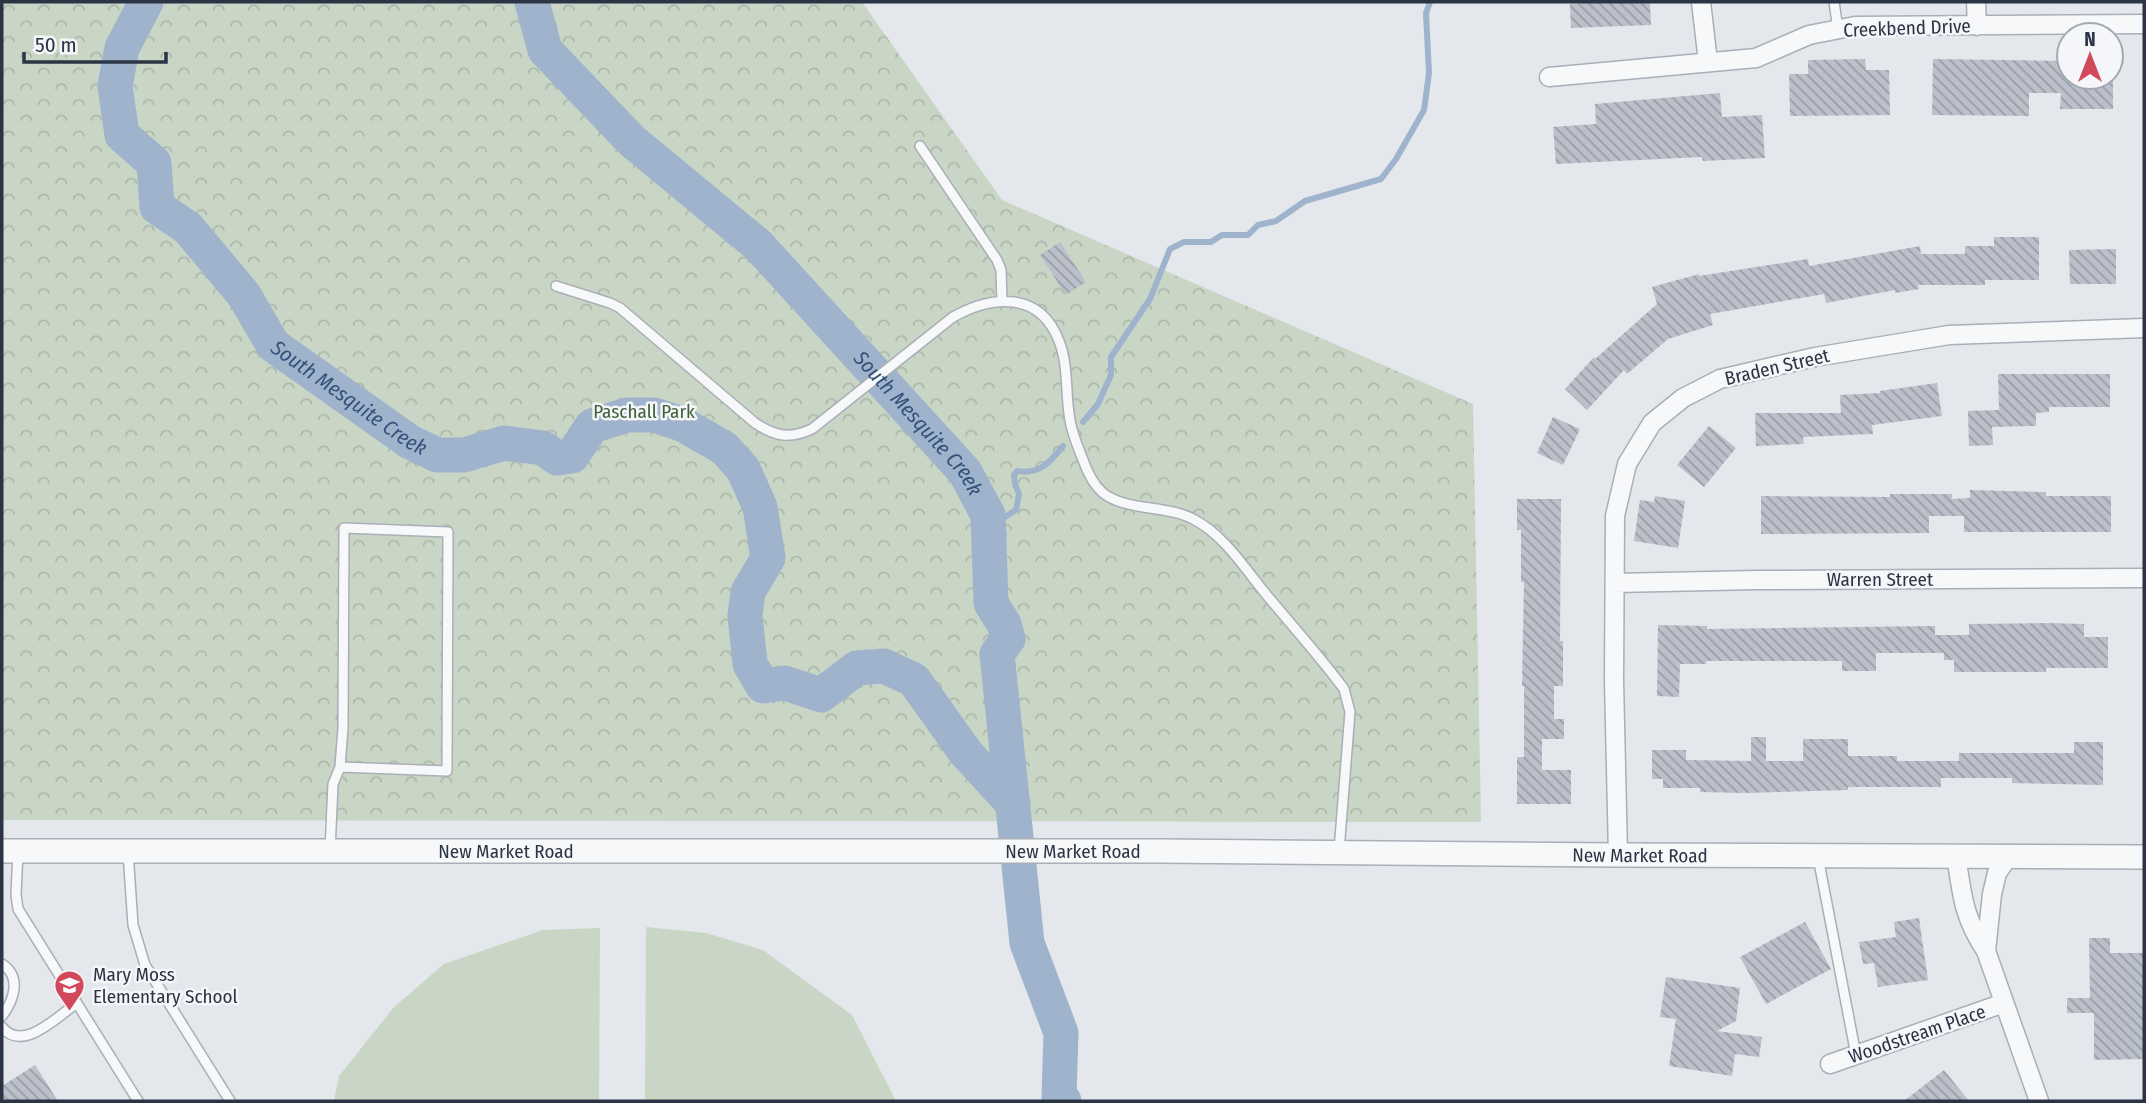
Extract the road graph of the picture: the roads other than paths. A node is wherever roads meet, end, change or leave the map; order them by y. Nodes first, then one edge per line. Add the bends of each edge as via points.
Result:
1 (1701, 2) edge
2 (1834, 2) edge
3 (1976, 2) edge
4 (2144, 24) edge
5 (1977, 26) junction
6 (1838, 29) junction
7 (1708, 62) junction
8 (1549, 77) dead end
9 (920, 145) dead end
10 (556, 286) dead end
11 (1002, 301) junction
12 (2144, 328) edge
13 (2144, 578) edge
14 (1615, 583) junction
15 (340, 767) junction
16 (10, 850) edge
17 (128, 850) junction
18 (330, 851) junction
19 (1339, 852) junction
20 (1618, 855) junction
21 (1818, 855) junction
22 (1956, 855) junction
23 (2009, 856) junction
24 (2144, 857) edge
25 (1986, 951) junction
26 (2, 964) edge
27 (77, 1003) junction
28 (2004, 1003) junction
29 (2, 1016) edge
30 (2, 1027) edge
31 (1856, 1055) junction
32 (1830, 1064) dead end
33 (138, 1101) edge
34 (230, 1101) edge
35 (2039, 1101) edge

1 - 7 street
2 - 6 lane
3 - 5 street
4 - 5 street, Creekbend Drive
5 - 6 street, Creekbend Drive
6 - 7 street, Creekbend Drive via 1809,35 1756,58
7 - 8 street, Creekbend Drive
9 - 11 lane via 997,260 1002,270
10 - 11 lane via 620,308 755,423 787,437 812,429 953,317 978,304
11 - 19 lane via 1018,302 1035,311 1059,340 1073,436 1101,491 1115,500 1175,512 1204,525 1344,689 1350,712
12 - 14 street, Braden Street via 1949,335 1815,357 1720,379 1683,398 1652,423 1627,464 1615,516
13 - 14 street, Warren Street
14 - 20 street, Braden Street
15 - 15 lane via 344,528 448,532 447,771
15 - 18 lane via 333,784
16 - 17 street, New Market Road
16 - 27 lane via 18,909
17 - 18 street, New Market Road
17 - 34 lane via 133,925 145,965
18 - 19 street, New Market Road
19 - 20 street, New Market Road
20 - 21 street, New Market Road
21 - 22 street, New Market Road
21 - 31 lane
22 - 23 street, New Market Road
22 - 25 street via 1964,908
23 - 24 street, New Market Road
23 - 25 street via 1997,873
25 - 28 street
26 - 29 lane via 15,985 11,1004
27 - 30 lane via 28,1037 10,1035
27 - 33 lane
28 - 31 street, Woodstream Place
28 - 35 street
31 - 32 street, Woodstream Place

